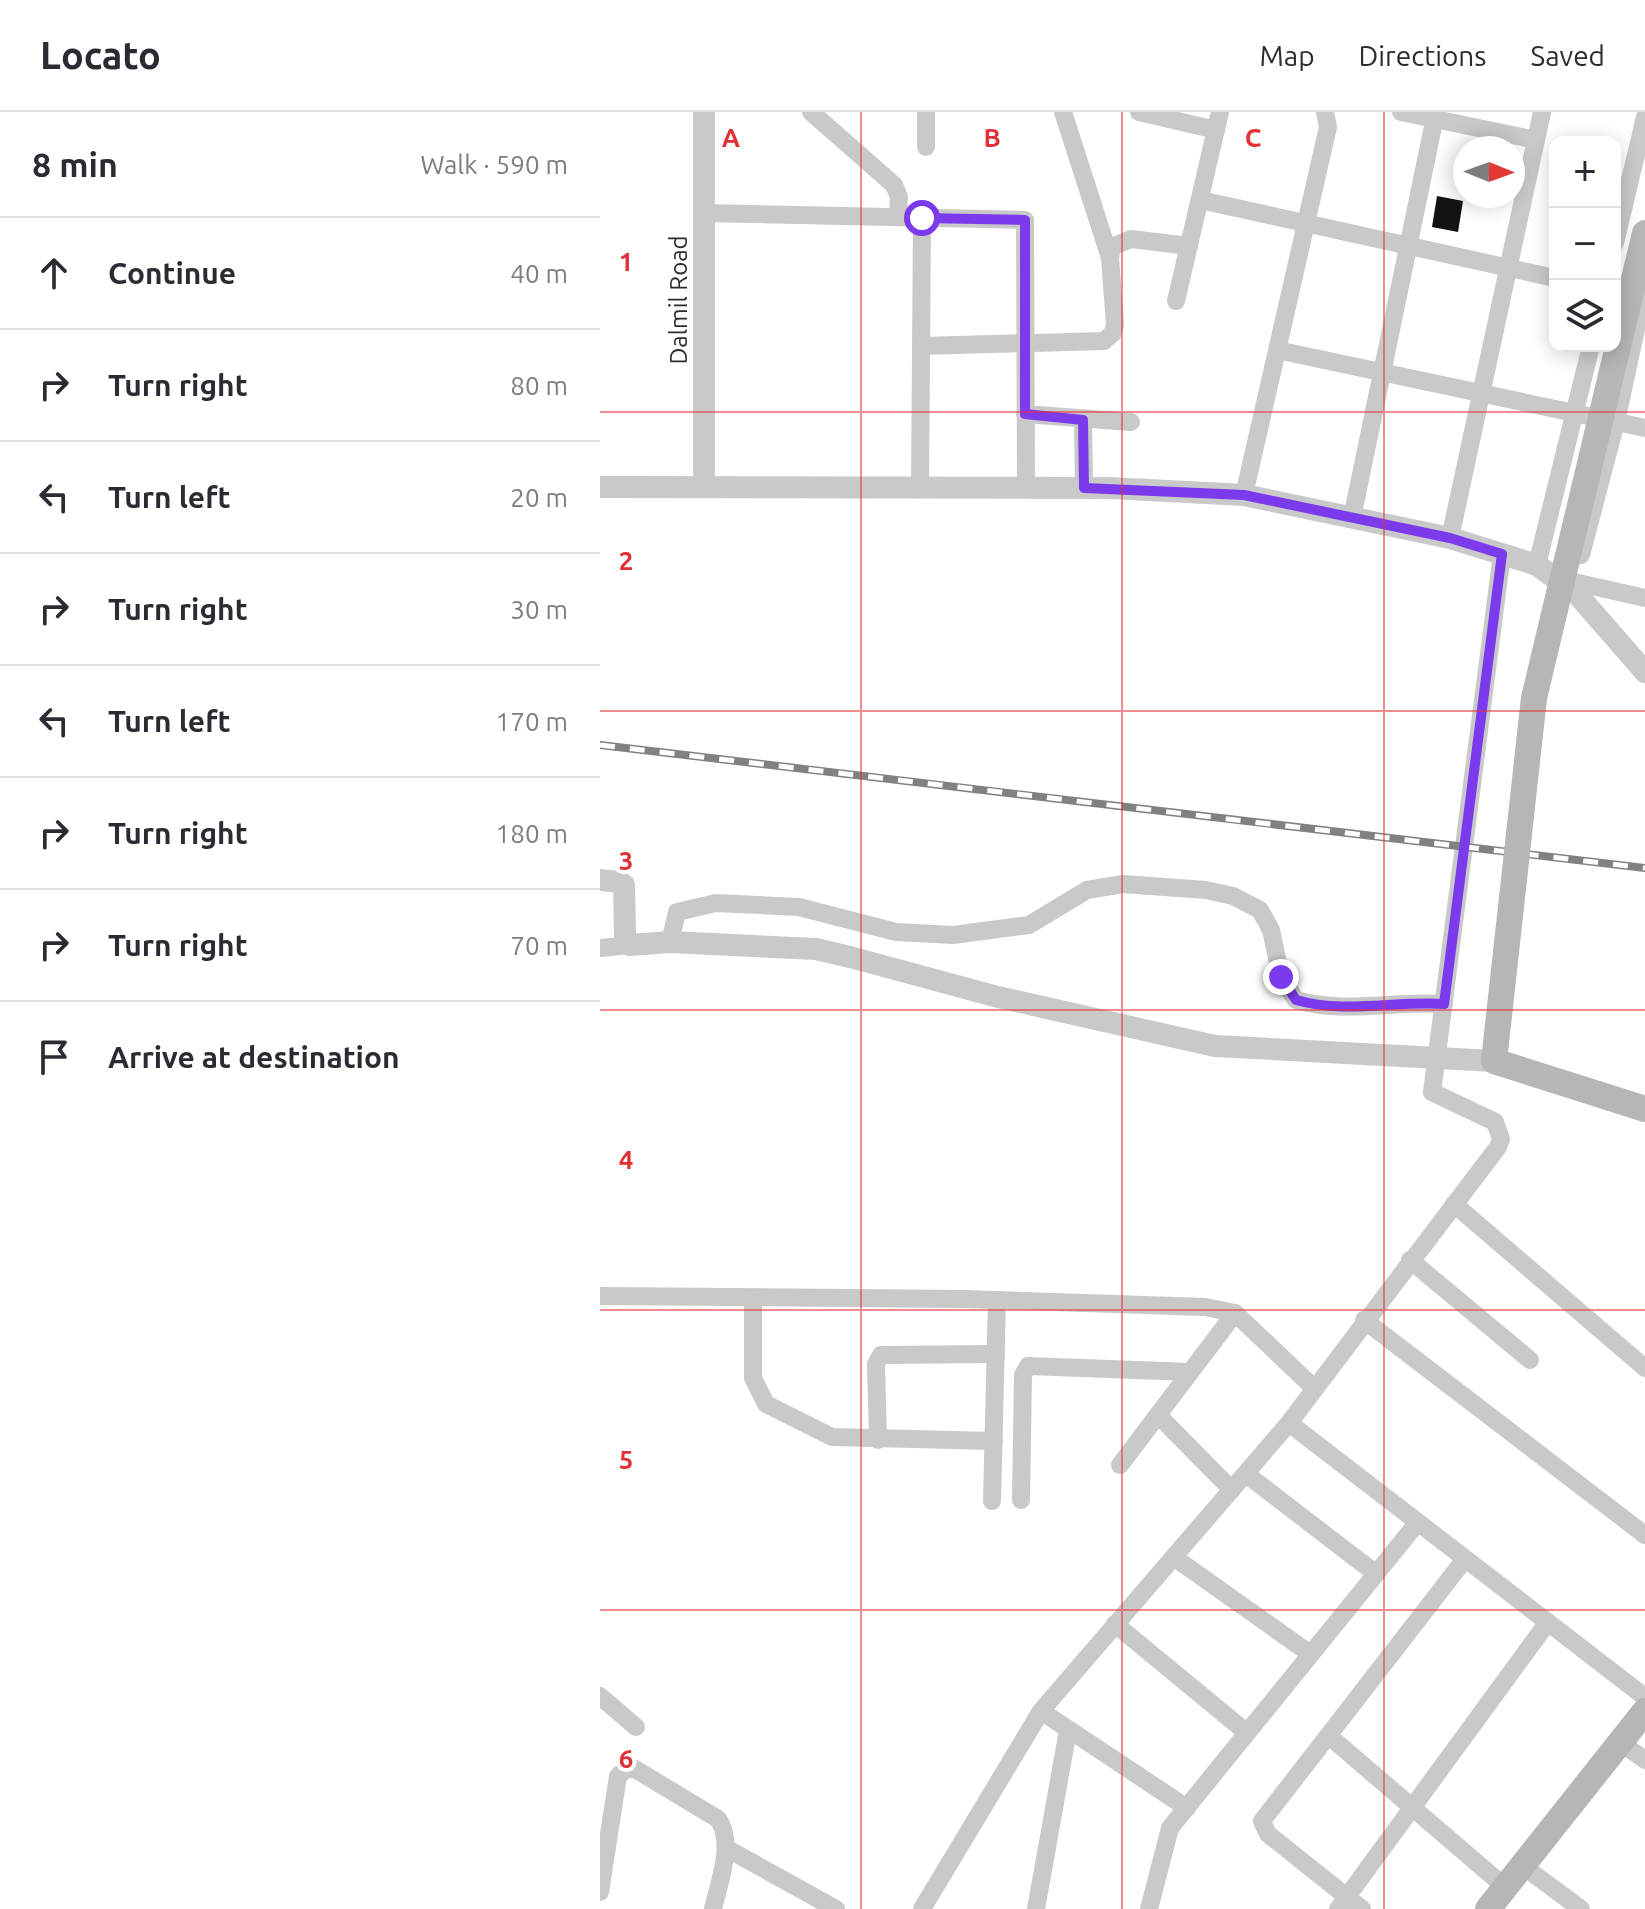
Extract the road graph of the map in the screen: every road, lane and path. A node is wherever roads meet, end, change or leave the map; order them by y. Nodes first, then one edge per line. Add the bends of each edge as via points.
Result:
1 (704, 112) edge
2 (811, 112) edge
3 (926, 112) edge
4 (1063, 112) edge
5 (1139, 112) edge
6 (1325, 112) edge
7 (1401, 112) edge
8 (1542, 112) edge
9 (1435, 116) edge
10 (1645, 117) edge
11 (1218, 121) edge
12 (1536, 140) junction
13 (926, 147) dead end
14 (1200, 200) junction
15 (704, 213) junction
16 (898, 217) junction
17 (922, 218) junction
18 (1621, 218) edge
19 (1306, 222) junction
20 (1645, 233) edge
21 (1408, 245) junction
22 (1189, 246) junction
23 (1110, 258) junction
24 (1508, 266) junction
25 (1549, 276) edge
26 (1645, 285) edge
27 (1621, 297) edge
28 (1176, 301) dead end
29 (1643, 305) edge
30 (1024, 344) junction
31 (921, 346) junction
32 (1277, 350) junction
33 (1590, 352) edge
34 (1382, 371) junction
35 (1481, 392) junction
36 (1577, 413) junction
37 (1025, 414) junction
38 (1083, 420) junction
39 (1131, 422) dead end
40 (1616, 422) junction
41 (1645, 428) edge
42 (600, 487) edge
43 (704, 487) junction
44 (920, 487) junction
45 (1026, 488) junction
46 (1084, 488) junction
47 (1244, 495) junction
48 (1352, 518) junction
49 (1450, 538) junction
50 (1502, 554) junction
51 (1537, 565) junction
52 (1573, 586) junction
53 (1645, 598) edge
54 (1645, 672) edge
55 (600, 880) edge
56 (670, 942) junction
57 (630, 945) junction
58 (600, 948) edge
59 (1444, 1004) junction
60 (1494, 1061) junction
61 (1645, 1109) edge
62 (1454, 1204) junction
63 (1410, 1260) junction
64 (600, 1296) edge
65 (753, 1299) junction
66 (997, 1300) junction
67 (1235, 1313) junction
68 (1364, 1320) junction
69 (996, 1354) junction
70 (1530, 1360) dead end
71 (1645, 1368) edge
72 (1190, 1372) junction
73 (1314, 1388) junction
74 (1158, 1415) junction
75 (1289, 1423) junction
76 (878, 1440) junction
77 (994, 1441) junction
78 (1120, 1465) dead end
79 (1246, 1474) junction
80 (1232, 1490) junction
81 (1021, 1500) dead end
82 (992, 1501) dead end
83 (1418, 1522) junction
84 (1645, 1535) edge
85 (1175, 1558) junction
86 (1465, 1559) junction
87 (1375, 1573) junction
88 (1548, 1622) junction
89 (1115, 1624) junction
90 (1309, 1653) junction
91 (600, 1696) edge
92 (1645, 1697) edge
93 (1041, 1711) junction
94 (1645, 1711) edge
95 (636, 1727) dead end
96 (1068, 1730) junction
97 (1246, 1732) junction
98 (1329, 1736) junction
99 (1640, 1748) edge
100 (600, 1784) edge
101 (615, 1796) junction
102 (1411, 1806) junction
103 (1187, 1808) junction
104 (726, 1848) junction
105 (1535, 1875) junction
106 (600, 1892) edge
107 (1507, 1898) edge
108 (1349, 1905) edge
109 (713, 1909) edge
110 (836, 1909) edge
111 (922, 1909) edge
112 (1036, 1909) edge
113 (1149, 1909) edge
114 (1488, 1909) edge
115 (1581, 1909) edge

1 - 15 street, Dalmil Road
2 - 16 street via 894,185
3 - 13 street
4 - 23 street
5 - 11 street
6 - 19 street via 1328,127
7 - 9 street
8 - 12 street
9 - 12 street
9 - 21 street
10 - 18 street
11 - 14 street
12 - 24 street
14 - 19 street
14 - 22 street
15 - 16 street
15 - 43 street, Dalmil Road
16 - 17 street
17 - 30 street via 1025,220
17 - 31 street
19 - 21 street
19 - 32 street
20 - 60 main road, bridge via 1534,698
21 - 24 street
21 - 34 street
22 - 23 street via 1131,239 1112,247
22 - 28 street
23 - 30 street via 1113,333 1093,343
24 - 25 street
24 - 35 street
26 - 29 street
27 - 29 street
29 - 40 street
30 - 31 street
30 - 37 street
31 - 44 street
32 - 34 street
32 - 47 street
33 - 36 street
34 - 35 street
34 - 48 street
35 - 36 street
35 - 49 street
36 - 40 street
36 - 51 street
37 - 38 street
37 - 45 street
38 - 39 street
38 - 46 street
40 - 41 street
40 - 52 street
42 - 43 street
43 - 44 street
44 - 45 street
45 - 46 street
46 - 47 street
47 - 48 street
48 - 49 street
49 - 50 street
50 - 51 street
50 - 59 street
51 - 52 street
52 - 53 street
52 - 54 street
55 - 57 street via 624,885
56 - 57 street
56 - 59 street via 677,912 716,903 799,907 896,932 953,935 1029,925 1087,890 1206,890 1260,910 1271,930 1281,977 1296,1000 1323,1008
56 - 60 street, bridge via 816,949 1215,1046
57 - 58 street
59 - 62 street via 1432,1092 1490,1118 1501,1139
60 - 61 main road, bridge
62 - 63 street
62 - 71 street
63 - 68 street
63 - 70 street
64 - 65 street
65 - 66 street
65 - 76 street via 753,1378 759,1397 809,1429 832,1437
66 - 67 street via 1205,1307
66 - 69 street
67 - 72 street
67 - 73 street
68 - 73 street
68 - 84 street
69 - 76 street via 881,1355 876,1364
69 - 77 street
72 - 74 street
72 - 81 street via 1028,1366 1023,1375
73 - 75 street
74 - 78 street
74 - 80 street
75 - 79 street
75 - 83 street
76 - 77 street
77 - 82 street
79 - 80 street
79 - 87 street
80 - 85 street
83 - 86 street
83 - 87 street
85 - 89 street
85 - 90 street
86 - 88 street
86 - 98 street
87 - 90 street
88 - 92 street
88 - 102 street
89 - 93 street
89 - 97 street
90 - 97 street
91 - 95 street
93 - 96 street
93 - 111 street
94 - 107 main road
96 - 103 street
96 - 112 street
97 - 103 street
98 - 102 street
98 - 108 street via 1262,1821 1268,1834
99 - 105 main road
100 - 101 street
101 - 104 street via 618,1776 635,1769 718,1819 725,1829
101 - 106 street
102 - 107 street
102 - 108 street
103 - 113 street via 1166,1840
104 - 109 street
104 - 110 street
105 - 107 main road
105 - 115 street
107 - 114 main road

